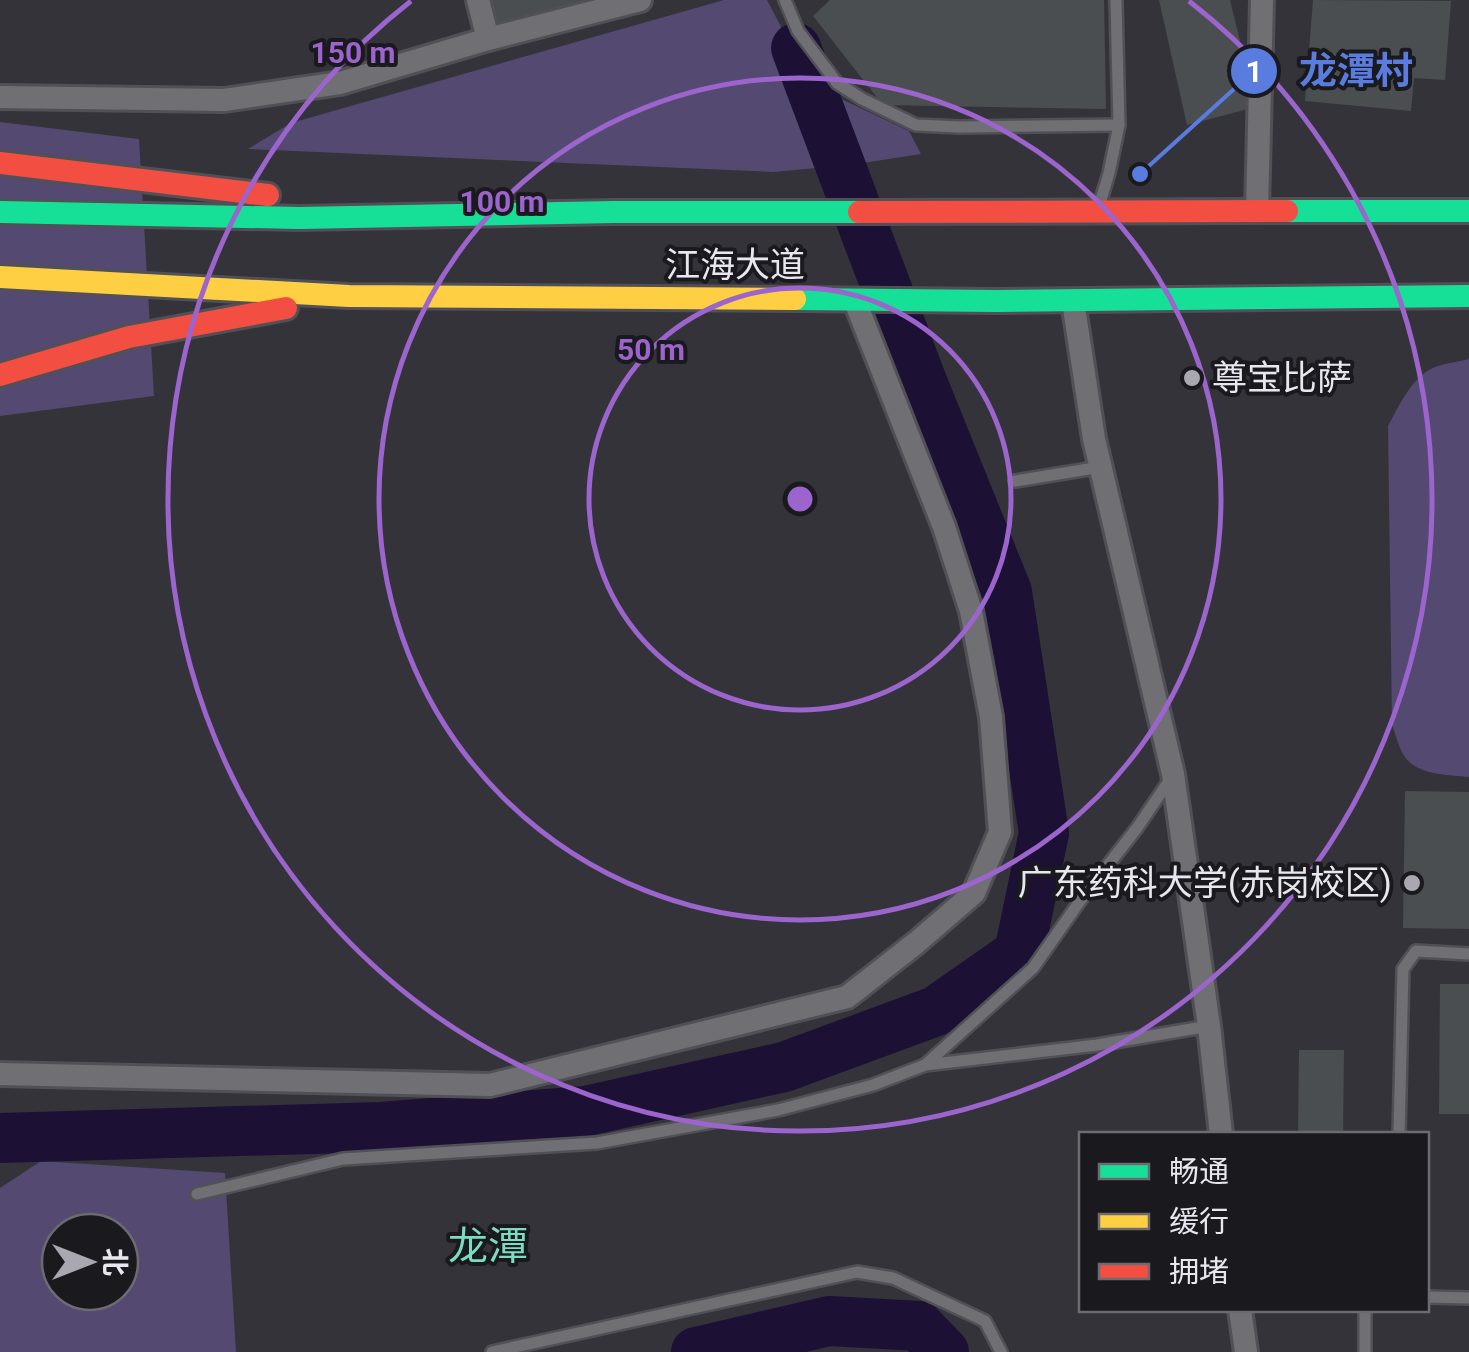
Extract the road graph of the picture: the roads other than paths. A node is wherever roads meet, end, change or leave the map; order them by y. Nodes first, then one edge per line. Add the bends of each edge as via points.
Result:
1 (478, 0) edge
2 (640, 0) edge
3 (784, 0) edge
4 (1116, 0) edge
5 (1262, 0) edge
6 (488, 39) junction
7 (0, 98) edge
8 (1119, 124) junction
9 (0, 163) edge
10 (1097, 211) junction
11 (1258, 211) junction
12 (1469, 211) edge
13 (0, 212) edge
14 (436, 215) junction
15 (0, 277) edge
16 (349, 296) junction
17 (1469, 296) edge
18 (855, 301) junction
19 (1073, 301) junction
20 (0, 375) edge
21 (1101, 467) junction
22 (1015, 481) dead end
23 (1174, 774) junction
24 (1469, 954) edge
25 (1209, 1026) junction
26 (925, 1065) junction
27 (0, 1074) edge
28 (1221, 1132) edge
29 (1399, 1132) edge
30 (198, 1194) dead end
31 (1429, 1296) edge
32 (1469, 1298) edge
33 (1240, 1312) edge
34 (1365, 1312) edge
35 (492, 1352) edge
36 (1001, 1352) edge
37 (1246, 1352) edge
38 (1365, 1352) edge

1 - 6 street
2 - 6 street
3 - 8 lane via 837,83 916,124
4 - 8 lane
5 - 11 street
6 - 7 street via 340,83 224,100
8 - 10 lane
9 - 14 highway
10 - 11 highway, 江海大道
10 - 14 highway, 江海大道
11 - 12 highway, 江海大道
13 - 14 highway, 江海大道
15 - 16 highway, 江海大道
16 - 18 highway, 江海大道
16 - 20 highway via 129,336
17 - 19 highway, 江海大道
18 - 19 highway, 江海大道
18 - 27 street via 938,495 970,611 991,717 1000,832 974,893 847,996 490,1086
19 - 21 street
21 - 22 lane
21 - 23 street
23 - 25 street
23 - 26 lane via 1033,968
24 - 29 lane via 1416,951 1402,969
25 - 26 lane
25 - 28 street
26 - 30 lane via 778,1110 597,1143 343,1159
31 - 32 lane
33 - 37 street
34 - 38 lane
35 - 36 lane via 857,1272 893,1278 986,1321

